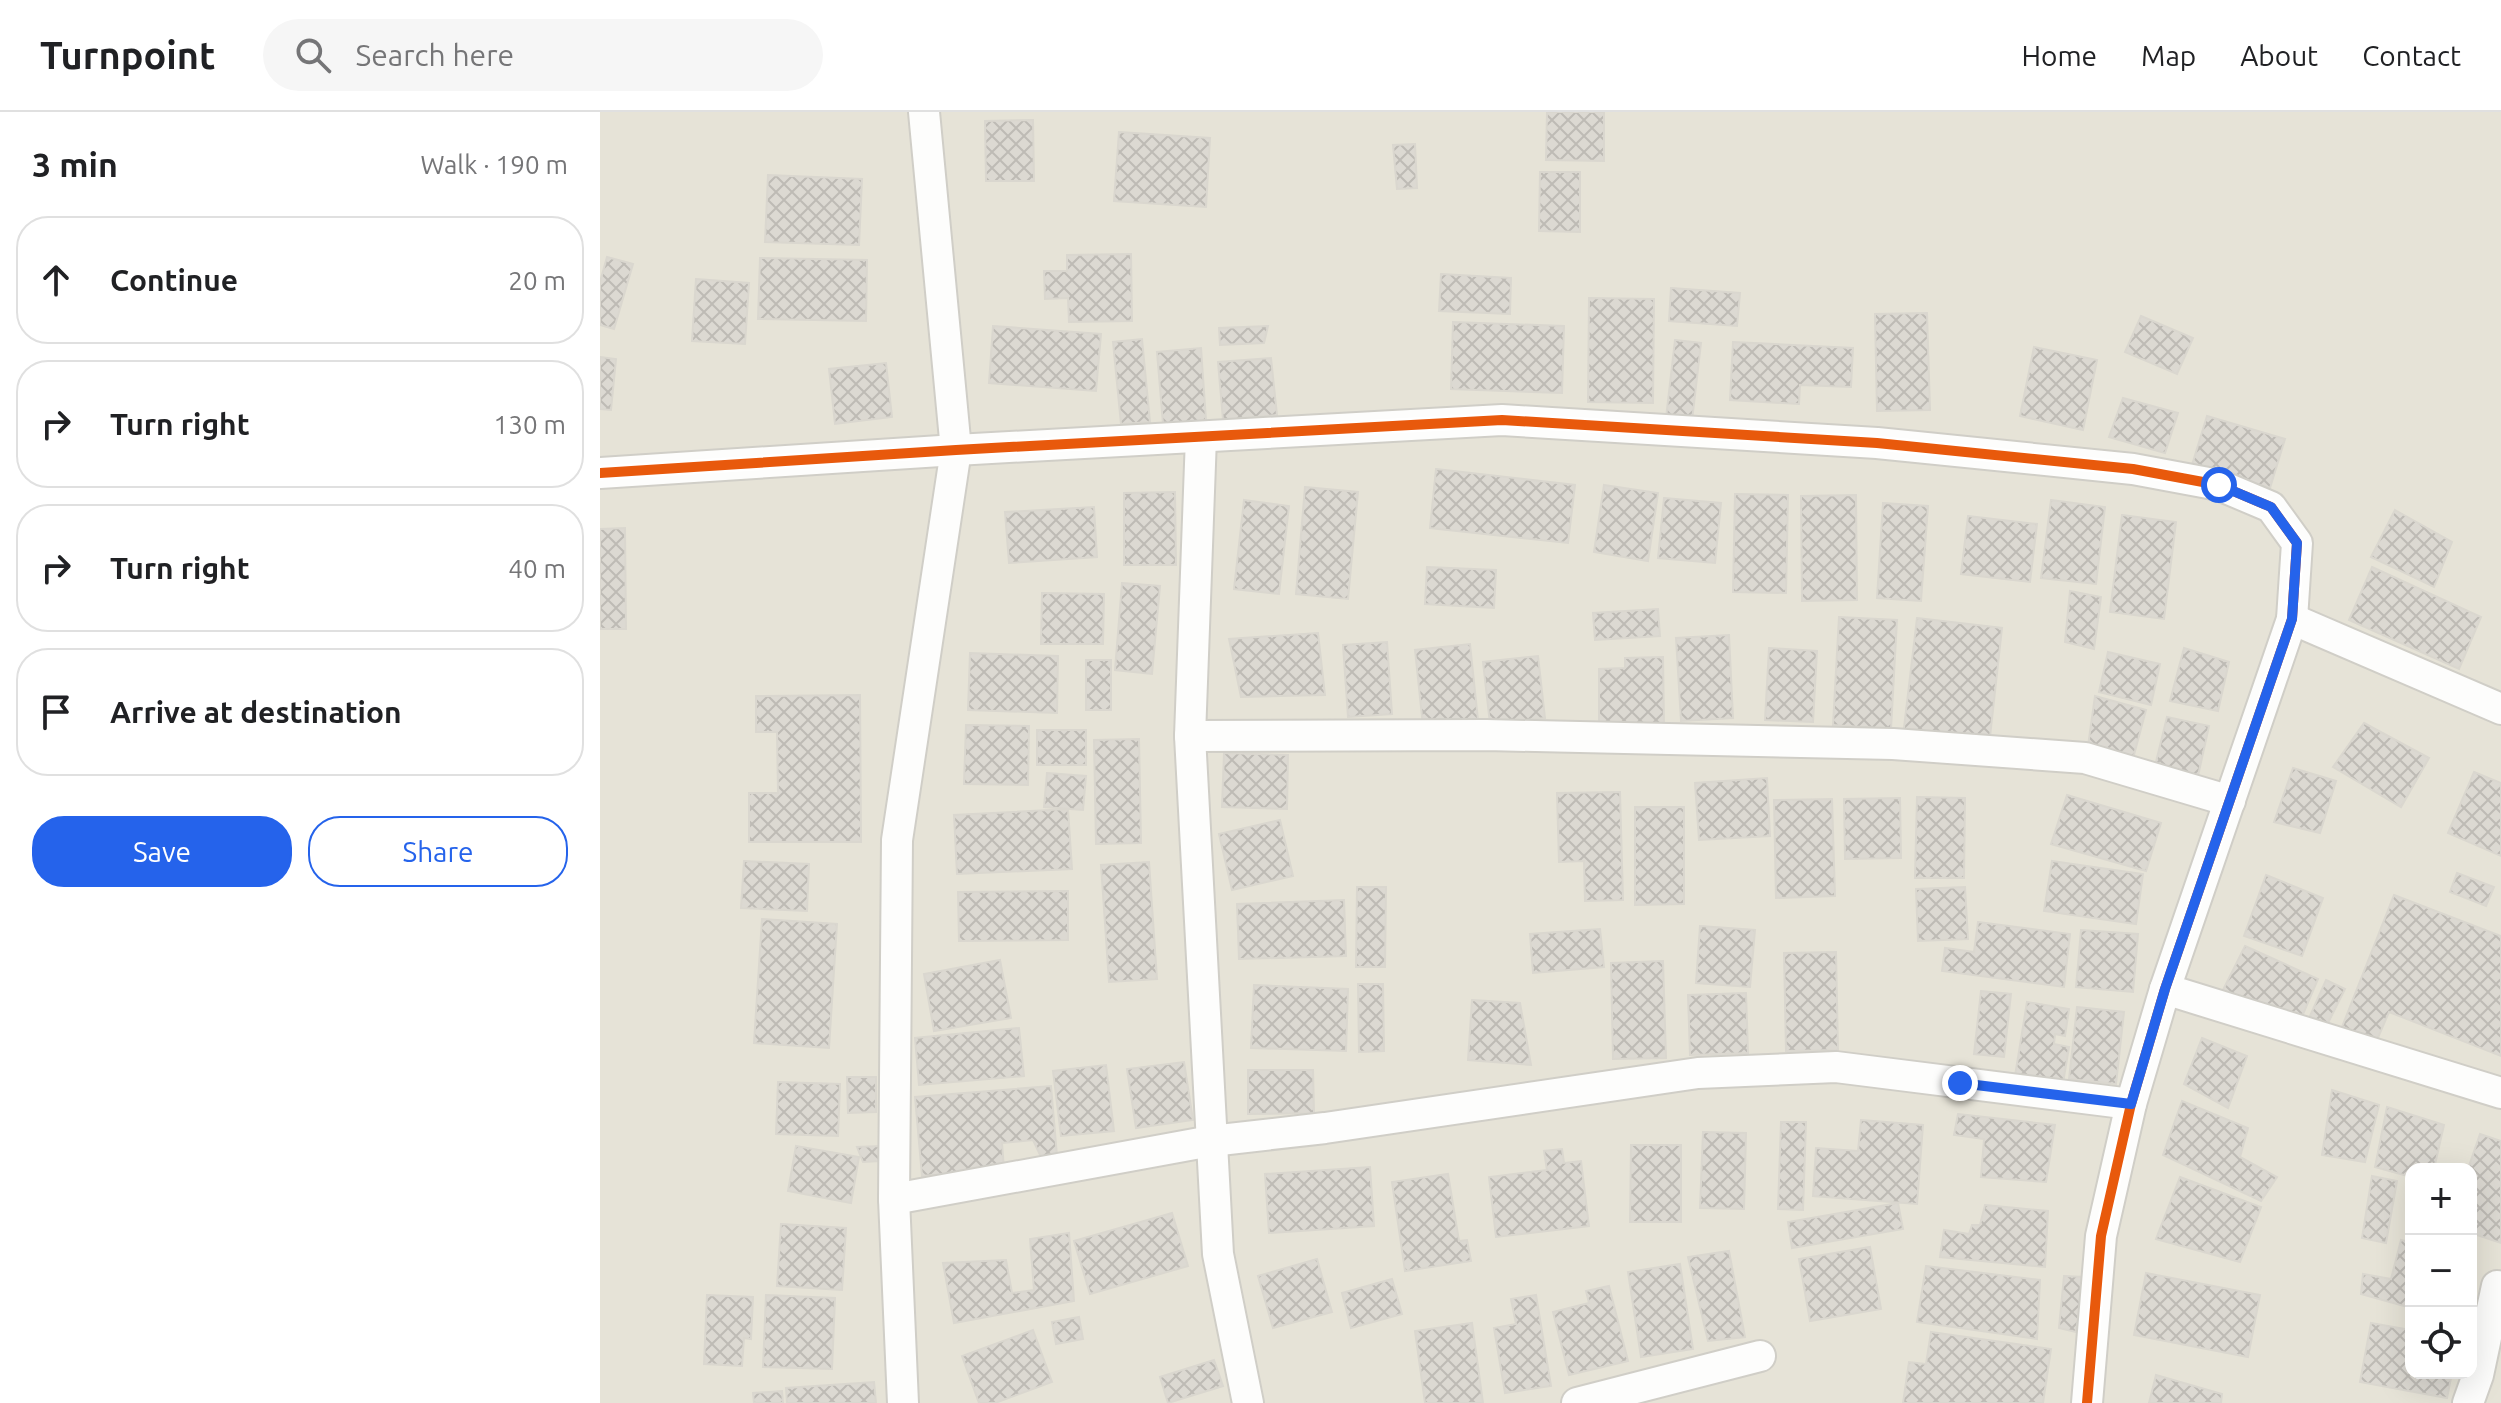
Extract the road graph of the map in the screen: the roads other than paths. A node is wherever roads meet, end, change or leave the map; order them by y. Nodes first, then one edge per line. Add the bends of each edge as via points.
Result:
1 (924, 112) edge
2 (1201, 437) junction
3 (956, 450) junction
4 (600, 473) edge
5 (2292, 619) junction
6 (2501, 709) edge
7 (1190, 736) junction
8 (2230, 801) junction
9 (2165, 989) junction
10 (2501, 1093) edge
11 (2131, 1104) junction
12 (1211, 1141) junction
13 (894, 1199) junction
14 (2497, 1286) dead end
15 (1760, 1356) dead end
16 (903, 1403) edge
17 (1248, 1403) edge
18 (1577, 1403) edge
19 (2087, 1403) edge
20 (2468, 1403) edge

1 - 3 street
2 - 3 street
2 - 5 street via 1502,420 1877,443 2133,469 2219,485 2271,507 2297,543
2 - 7 street
3 - 4 street
3 - 13 street via 897,840
5 - 6 street
5 - 8 street
7 - 8 street via 1486,735 1893,744 2085,758
7 - 12 street
8 - 9 street
9 - 10 street
9 - 11 street
11 - 12 street via 1836,1067 1698,1073
11 - 19 street via 2101,1236
12 - 13 street
12 - 17 street via 1218,1254
13 - 16 street
14 - 20 street
15 - 18 street

